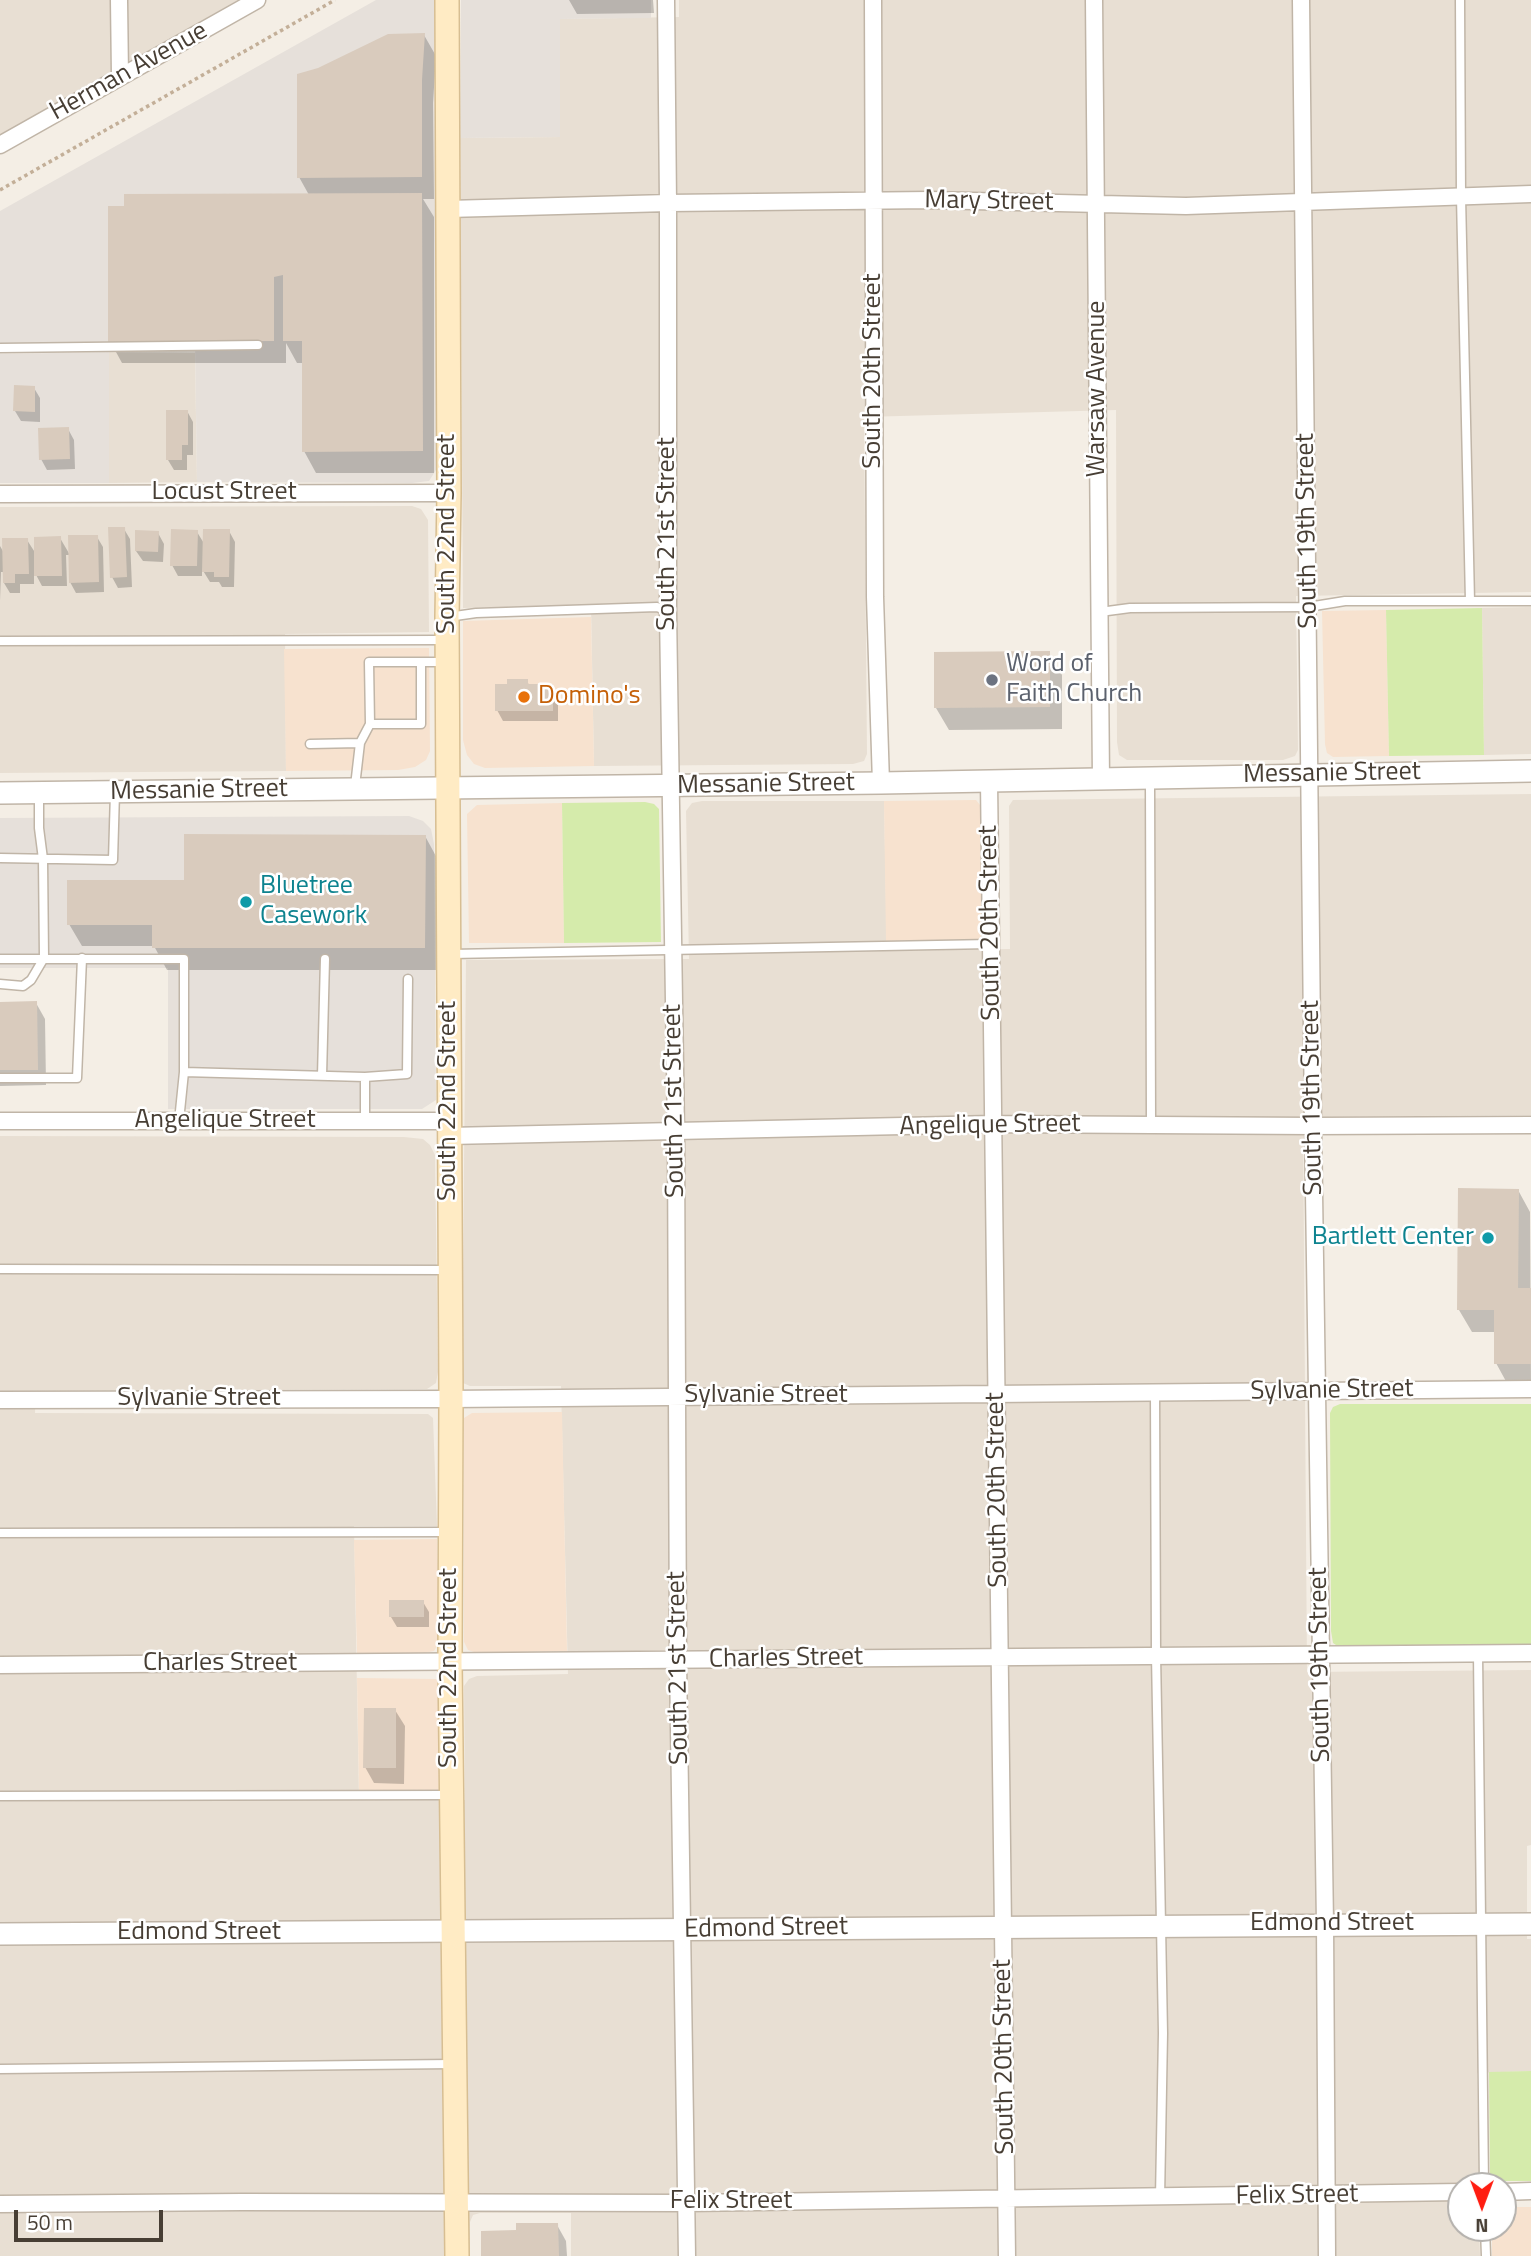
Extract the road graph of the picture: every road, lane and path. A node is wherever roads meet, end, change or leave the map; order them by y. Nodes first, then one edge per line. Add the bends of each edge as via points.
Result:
1 (119, 0) edge
2 (257, 0) edge
3 (335, 0) edge
4 (447, 0) edge
5 (666, 0) edge
6 (873, 0) edge
7 (1094, 0) edge
8 (1301, 0) edge
9 (1460, 0) edge
10 (120, 76) junction
11 (0, 145) edge
12 (0, 190) edge
13 (1531, 194) edge
14 (1461, 197) junction
15 (874, 202) junction
16 (1303, 202) junction
17 (668, 203) junction
18 (1095, 204) junction
19 (448, 209) junction
20 (258, 345) dead end
21 (0, 348) edge
22 (449, 493) junction
23 (0, 494) edge
24 (1471, 601) junction
25 (1531, 601) edge
26 (1308, 607) junction
27 (668, 611) junction
28 (1100, 612) junction
29 (447, 617) junction
30 (0, 641) edge
31 (447, 651) junction
32 (421, 662) junction
33 (370, 724) junction
34 (360, 743) junction
35 (310, 744) dead end
36 (1531, 771) edge
37 (1310, 775) junction
38 (1150, 778) junction
39 (1101, 779) junction
40 (989, 781) junction
41 (881, 783) junction
42 (671, 786) junction
43 (448, 788) junction
44 (354, 789) junction
45 (115, 792) junction
46 (0, 793) edge
47 (39, 793) junction
48 (0, 858) edge
49 (43, 859) junction
50 (991, 944) junction
51 (673, 950) junction
52 (448, 954) junction
53 (44, 958) junction
54 (82, 958) junction
55 (0, 959) edge
56 (325, 959) dead end
57 (408, 979) dead end
58 (0, 984) edge
59 (184, 1072) junction
60 (322, 1076) junction
61 (365, 1077) junction
62 (0, 1078) edge
63 (0, 1121) edge
64 (179, 1121) junction
65 (365, 1121) junction
66 (993, 1124) junction
67 (1152, 1124) junction
68 (1531, 1125) edge
69 (1313, 1126) junction
70 (449, 1129) junction
71 (676, 1132) junction
72 (0, 1269) edge
73 (450, 1270) junction
74 (1531, 1389) edge
75 (1317, 1391) junction
76 (1155, 1393) junction
77 (997, 1394) junction
78 (677, 1397) junction
79 (451, 1399) junction
80 (0, 1400) edge
81 (449, 1532) junction
82 (0, 1534) edge
83 (1478, 1653) junction
84 (1531, 1653) edge
85 (1321, 1654) junction
86 (1156, 1656) junction
87 (1000, 1657) junction
88 (678, 1660) junction
89 (450, 1662) junction
90 (0, 1665) edge
91 (452, 1795) junction
92 (0, 1796) edge
93 (1325, 1924) junction
94 (1481, 1924) junction
95 (1531, 1924) edge
96 (1161, 1925) junction
97 (1003, 1927) junction
98 (684, 1930) junction
99 (453, 1931) junction
100 (0, 1934) edge
101 (455, 2064) junction
102 (0, 2069) edge
103 (1485, 2172) edge
104 (1447, 2192) edge
105 (1326, 2195) junction
106 (1160, 2198) junction
107 (1007, 2199) junction
108 (457, 2202) junction
109 (688, 2203) junction
110 (0, 2204) edge
111 (457, 2256) edge
112 (687, 2256) edge
113 (1007, 2256) edge
114 (1327, 2256) edge

1 - 10 street
2 - 10 street, Herman Avenue
3 - 12 path
4 - 19 main road, South 22nd Street
5 - 17 street, South 21st Street
6 - 15 street, South 20th Street
7 - 18 street, Warsaw Avenue
8 - 16 street, South 19th Street
9 - 14 lane
10 - 11 street, Herman Avenue
13 - 14 street, Mary Street
14 - 16 street, Mary Street
14 - 24 lane
15 - 17 street, Mary Street
15 - 18 street, Mary Street
15 - 41 street, South 20th Street via 875,597
16 - 18 street, Mary Street
16 - 26 street, South 19th Street
17 - 19 street, Mary Street
17 - 27 street, South 21st Street
18 - 28 street, Warsaw Avenue
19 - 22 main road, South 22nd Street
20 - 21 lane
22 - 23 street, Locust Street
22 - 29 main road, South 22nd Street
24 - 25 lane
24 - 26 lane via 1345,601
26 - 28 lane
26 - 37 street, South 19th Street
27 - 29 lane via 657,607
27 - 42 street, South 21st Street
28 - 39 street, Warsaw Avenue
29 - 31 main road, South 22nd Street
30 - 31 lane via 418,639
31 - 32 lane
31 - 43 main road, South 22nd Street
32 - 33 lane via 421,724
32 - 33 lane via 369,663
33 - 34 lane
34 - 35 lane
34 - 44 lane
36 - 37 street, Messanie Street
37 - 38 street, Messanie Street
37 - 69 street, South 19th Street
38 - 39 street, Messanie Street
38 - 67 lane
39 - 40 street, Messanie Street
40 - 41 street, Messanie Street
40 - 50 street, South 20th Street
41 - 42 street, Messanie Street
42 - 43 street, Messanie Street
42 - 51 street, South 21st Street
43 - 44 street, Messanie Street
43 - 52 main road, South 22nd Street
44 - 45 street, Messanie Street
45 - 47 street, Messanie Street
45 - 49 lane via 113,860
46 - 47 street, Messanie Street
47 - 49 lane
48 - 49 lane
49 - 53 lane
50 - 51 lane
50 - 66 street, South 20th Street
51 - 52 lane
51 - 71 street, South 21st Street
52 - 70 main road, South 22nd Street
53 - 54 lane
53 - 55 lane
53 - 58 lane via 23,986
54 - 59 lane via 184,959
54 - 62 lane via 77,1078
56 - 60 lane
57 - 61 lane via 407,1074
59 - 60 lane
59 - 64 lane
60 - 61 lane
61 - 65 lane
63 - 64 street, Angelique Street
64 - 65 street, Angelique Street
65 - 70 street, Angelique Street
66 - 67 street, Angelique Street
66 - 71 street, Angelique Street
66 - 77 street, South 20th Street
67 - 69 street, Angelique Street
68 - 69 street, Angelique Street
69 - 75 street, South 19th Street
70 - 71 street, Angelique Street
70 - 73 main road, South 22nd Street
71 - 78 street, South 21st Street
72 - 73 lane
73 - 79 main road, South 22nd Street
74 - 75 street, Sylvanie Street
75 - 76 street, Sylvanie Street
75 - 85 street, South 19th Street
76 - 77 street, Sylvanie Street
76 - 86 lane
77 - 78 street, Sylvanie Street
77 - 87 street, South 20th Street
78 - 79 street, Sylvanie Street
78 - 88 street, South 21st Street
79 - 80 street, Sylvanie Street
79 - 81 main road, South 22nd Street
81 - 82 lane
81 - 89 main road, South 22nd Street
83 - 84 street, Charles Street
83 - 85 street, Charles Street
83 - 94 lane
85 - 86 street, Charles Street
85 - 93 street, South 19th Street
86 - 87 street, Charles Street
86 - 96 lane
87 - 88 street, Charles Street
87 - 97 street, South 20th Street
88 - 89 street, Charles Street
88 - 98 street, South 21st Street
89 - 90 street, Charles Street
89 - 91 main road, South 22nd Street
91 - 92 lane
91 - 99 main road, South 22nd Street
93 - 94 street, Edmond Street
93 - 96 street, Edmond Street
93 - 105 street, South 19th Street
94 - 95 street, Edmond Street
94 - 103 lane
96 - 97 street, Edmond Street
96 - 106 lane
97 - 98 street, Edmond Street
97 - 107 street, South 20th Street
98 - 99 street, Edmond Street
98 - 109 street, South 21st Street
99 - 100 street, Edmond Street
99 - 101 main road, South 22nd Street
101 - 102 lane
101 - 108 main road, South 22nd Street
104 - 105 street, Felix Street
105 - 106 street, Felix Street
105 - 114 street, South 19th Street
106 - 107 street, Felix Street
107 - 109 street, Felix Street
107 - 113 street, South 20th Street
108 - 109 street, Felix Street
108 - 110 street, Felix Street
108 - 111 main road, South 22nd Street
109 - 112 street, South 21st Street

